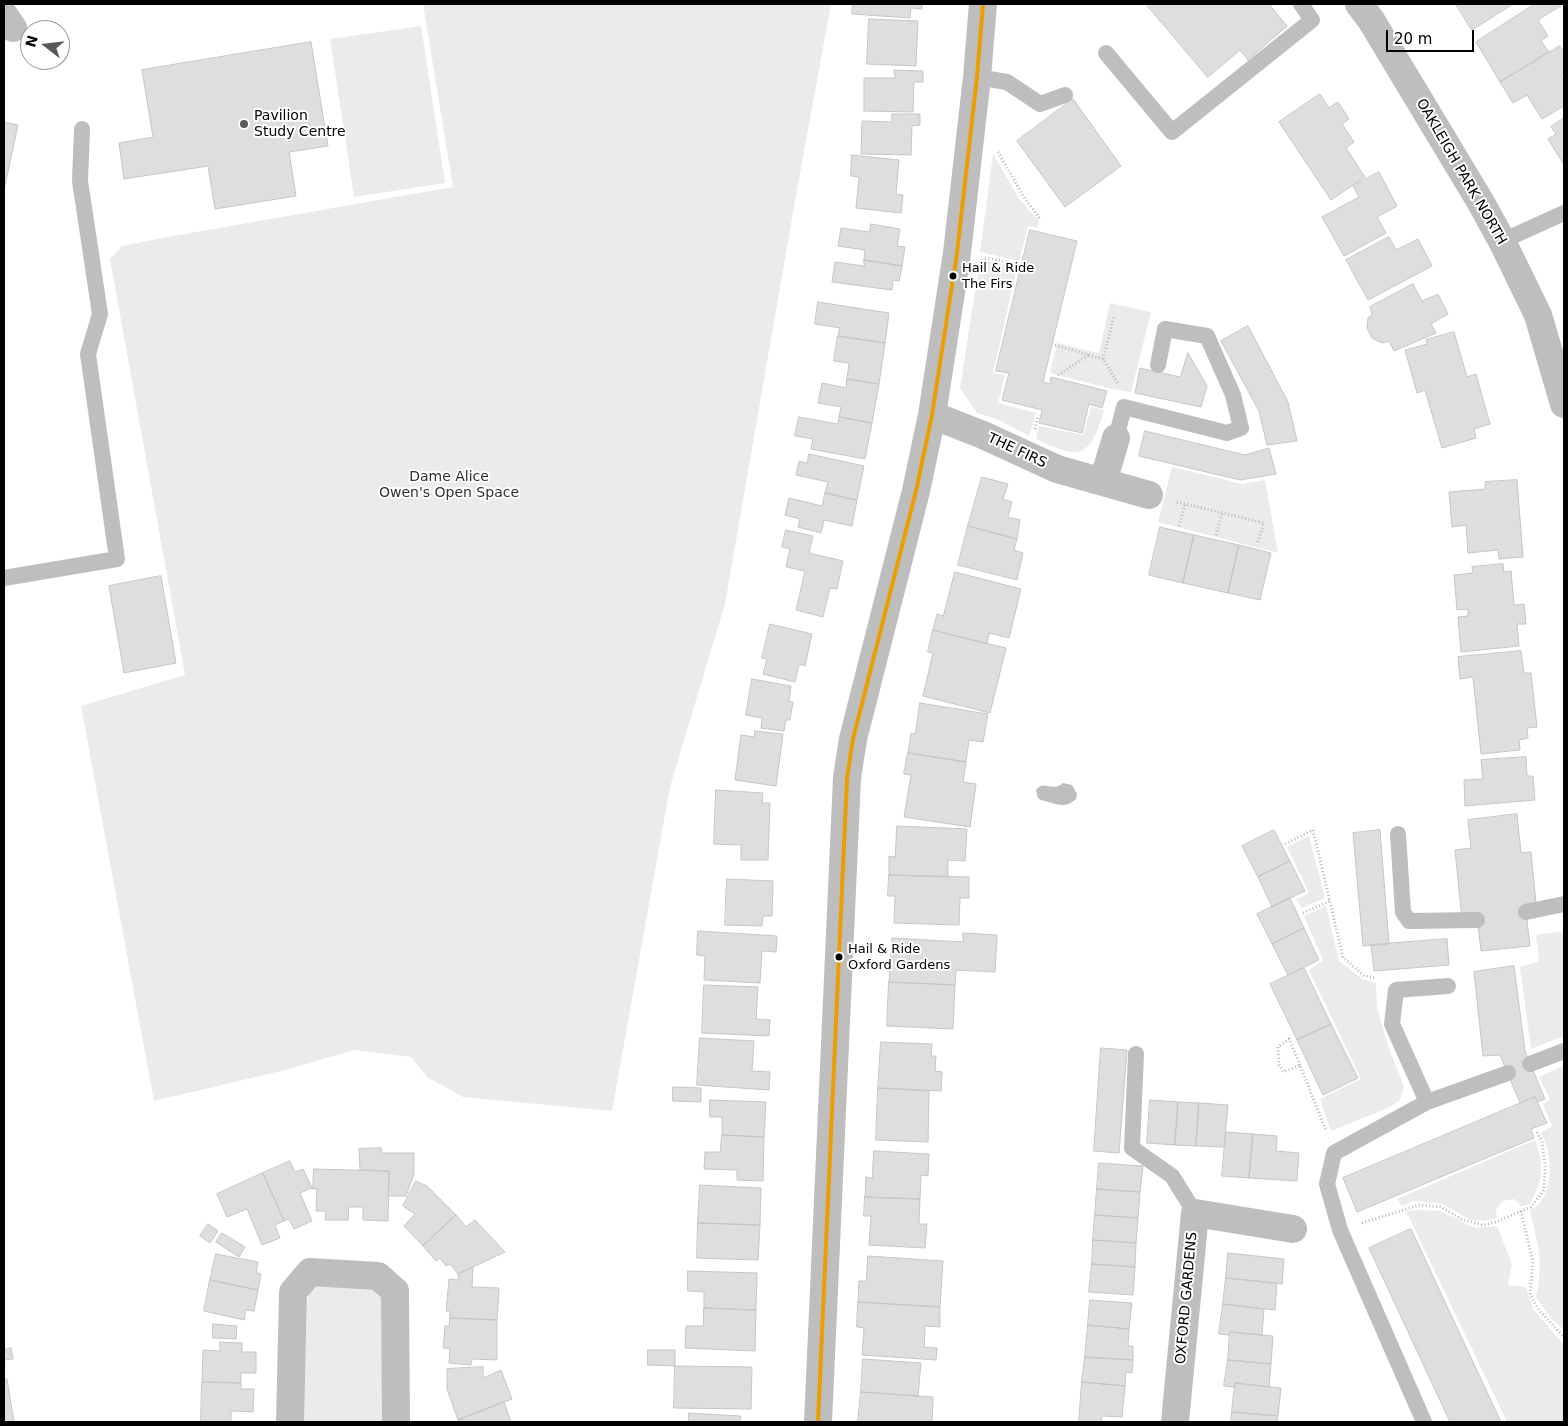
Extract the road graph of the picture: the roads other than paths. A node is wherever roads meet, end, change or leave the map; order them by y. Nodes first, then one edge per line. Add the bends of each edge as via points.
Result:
1 (983, 4) edge
2 (1301, 4) edge
3 (1359, 4) edge
4 (1106, 53) dead end
5 (977, 77) junction
6 (1065, 95) dead end
7 (82, 129) dead end
8 (1564, 213) edge
9 (1502, 242) junction
10 (1158, 365) dead end
11 (1564, 404) edge
12 (932, 415) junction
13 (1116, 438) joint
14 (1104, 482) junction
15 (1149, 495) road end
16 (4, 578) edge
17 (1398, 834) dead end
18 (1564, 904) edge
19 (1526, 912) dead end
20 (1477, 920) dead end
21 (1448, 986) dead end
22 (1564, 1051) edge
23 (1136, 1054) dead end
24 (1530, 1064) dead end
25 (1508, 1073) dead end
26 (1427, 1102) junction
27 (1195, 1213) junction
28 (1294, 1229) dead end
29 (290, 1422) edge
30 (396, 1422) edge
31 (818, 1422) edge
32 (1176, 1422) edge
33 (1424, 1422) edge

1 - 5 street
2 - 4 lane via 1312,20 1172,132
3 - 9 street, OAKLEIGH PARK NORTH
5 - 6 lane via 1007,82 1040,104
5 - 12 street via 957,252
7 - 16 lane via 80,181 100,314 88,354 117,559
8 - 9 lane
9 - 11 street, OAKLEIGH PARK NORTH via 1538,315
10 - 13 lane via 1165,329 1207,336 1233,395 1241,428 1227,433 1124,407
12 - 14 street, THE FIRS via 1057,469
12 - 31 street via 853,739 848,778
13 - 14 street
14 - 15 street, THE FIRS
17 - 20 lane via 1403,912 1409,921
18 - 19 lane
21 - 26 lane via 1396,990 1392,1024
22 - 24 lane
23 - 27 lane via 1132,1148 1172,1176
25 - 26 lane
26 - 33 lane via 1334,1153 1327,1184 1340,1230
27 - 28 street, OXFORD GARDENS
27 - 32 street, OXFORD GARDENS
29 - 30 street via 293,1292 310,1272 378,1276 395,1290

